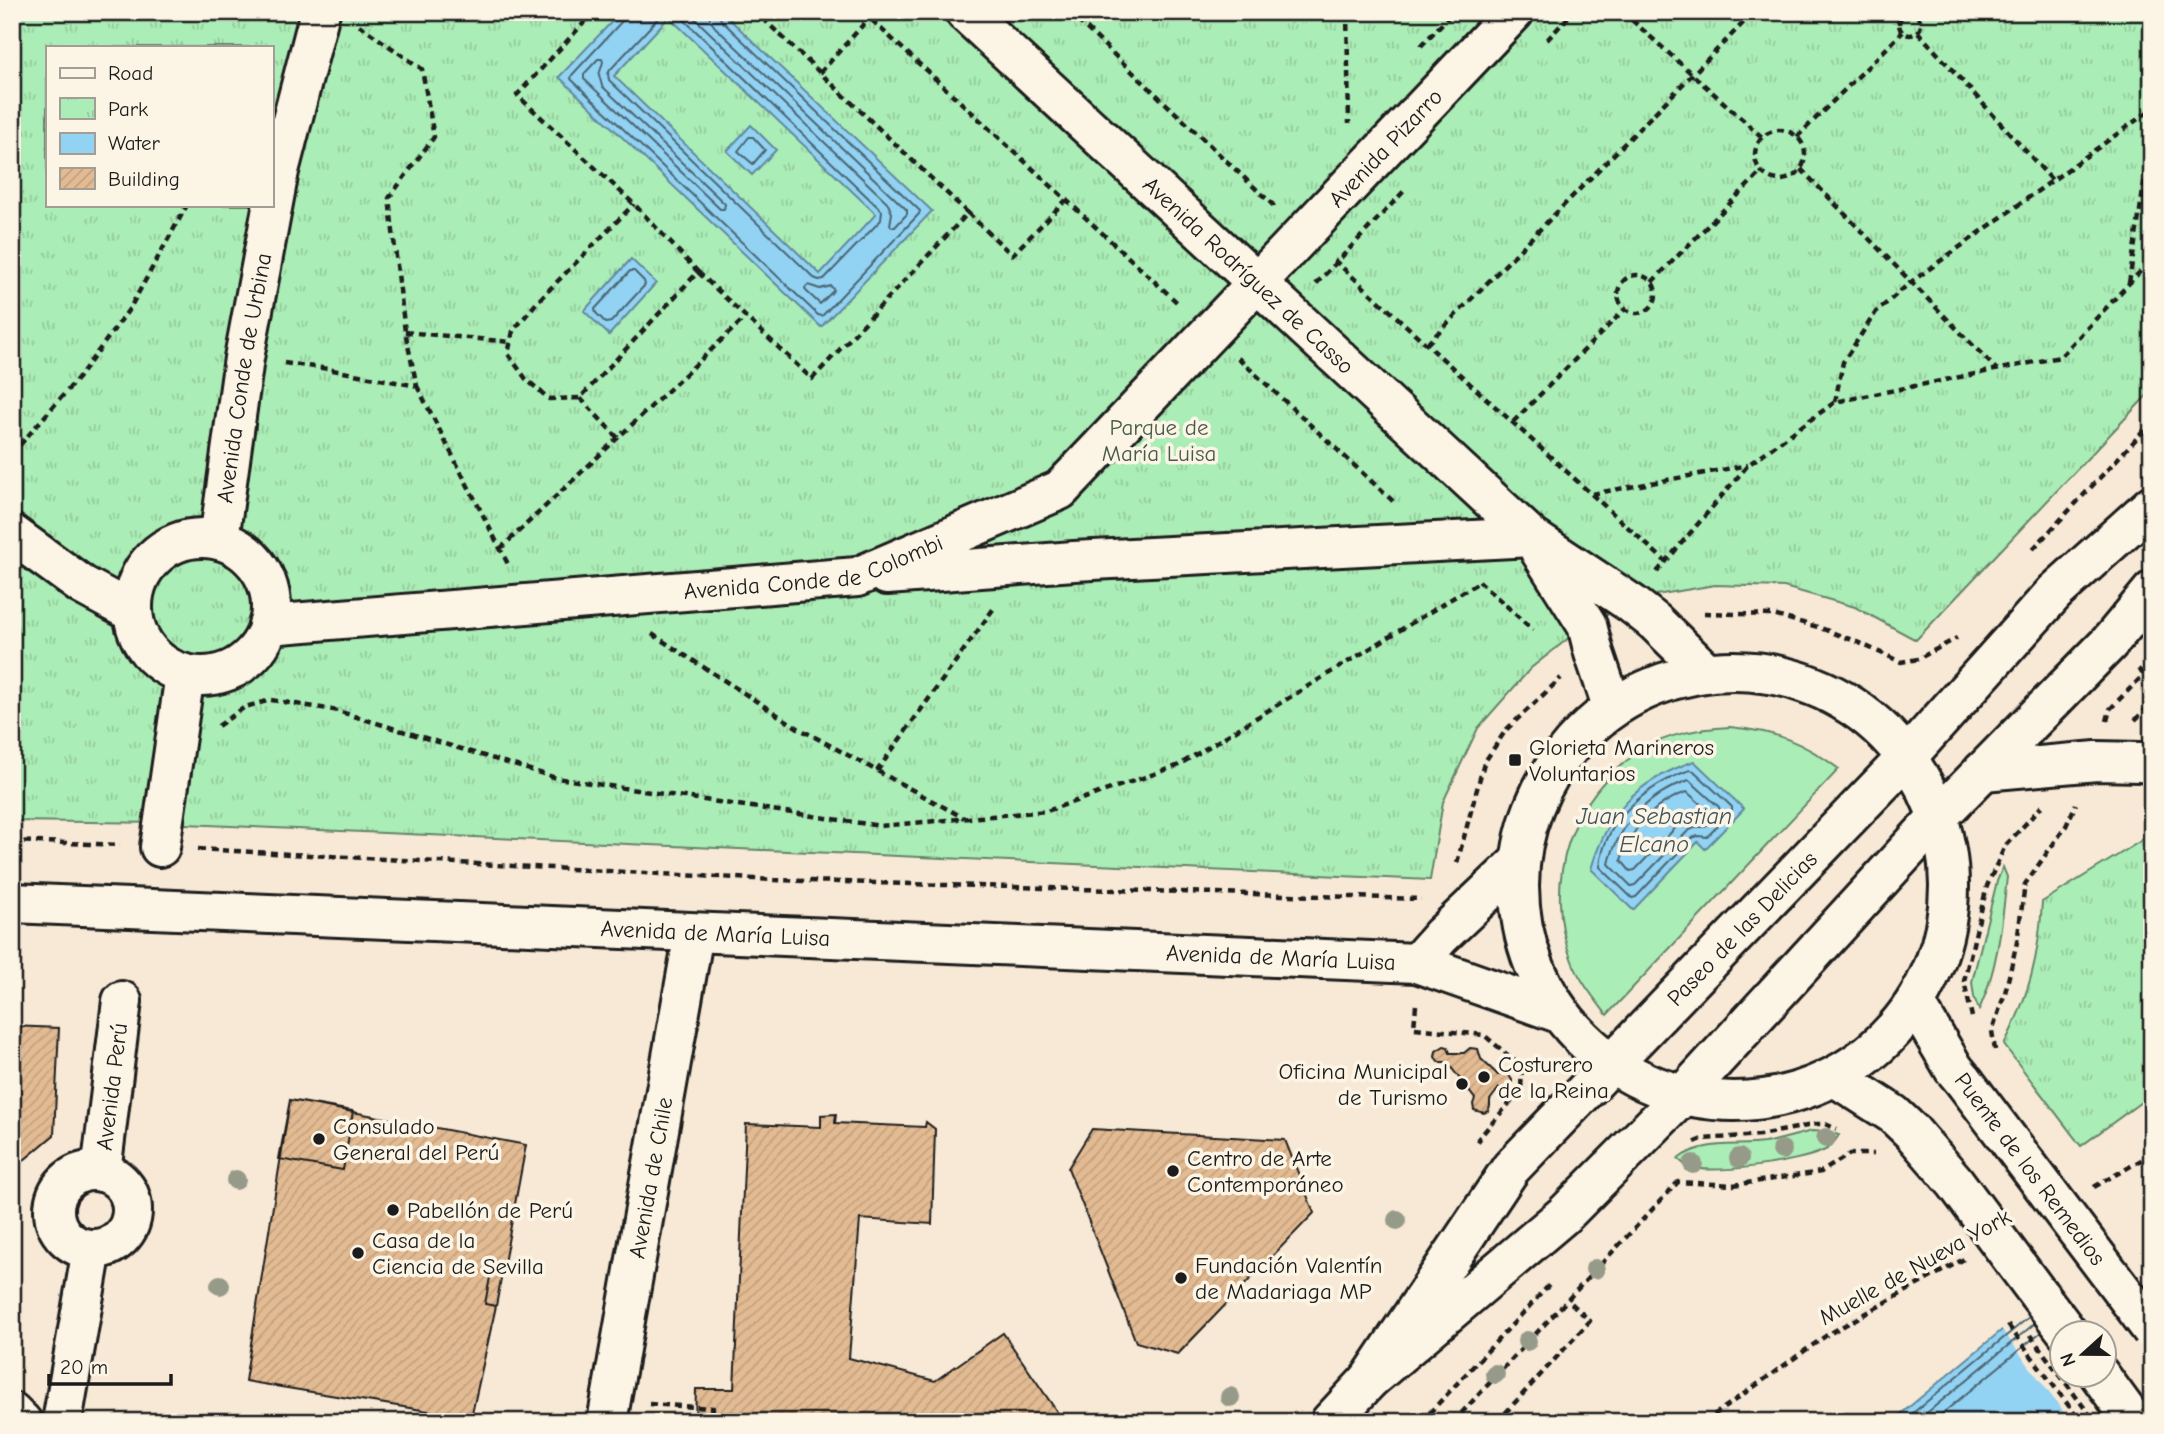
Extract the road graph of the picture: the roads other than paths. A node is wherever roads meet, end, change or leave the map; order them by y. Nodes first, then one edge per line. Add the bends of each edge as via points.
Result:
1 (965, 12) edge
2 (1514, 12) edge
3 (335, 16) edge
4 (273, 203) edge
5 (272, 206) edge
6 (1258, 284) junction
7 (2152, 505) edge
8 (12, 534) edge
9 (1531, 537) junction
10 (219, 540) junction
11 (857, 578) junction
12 (2152, 592) edge
13 (132, 612) junction
14 (268, 625) junction
15 (1705, 671) junction
16 (185, 674) junction
17 (1612, 706) junction
18 (1907, 757) junction
19 (2152, 764) edge
20 (1983, 771) junction
21 (1938, 817) junction
22 (160, 846) road end
23 (1519, 862) junction
24 (12, 903) edge
25 (694, 933) junction
26 (1418, 963) junction
27 (122, 1001) dead end
28 (1915, 1003) junction
29 (1559, 1013) junction
30 (1610, 1063) junction
31 (1835, 1077) junction
32 (1682, 1096) junction
33 (101, 1172) junction
34 (92, 1250) junction
35 (2057, 1318) edge
36 (2152, 1330) edge
37 (1369, 1380) junction
38 (2109, 1388) edge
39 (12, 1412) edge
40 (22, 1422) edge
41 (62, 1422) edge
42 (607, 1422) edge
43 (1330, 1422) edge
44 (2134, 1422) edge

1 - 6 main road, Avenida Rodríguez de Casso
2 - 6 main road, Avenida Pizarro
3 - 4 main road, Avenida Conde de Urbina via 279,171
5 - 10 main road, Avenida Conde de Urbina via 244,358
6 - 9 main road, Avenida Rodríguez de Casso
6 - 11 main road, Avenida Conde de Colombi via 1060,490
7 - 18 main road, Paseo de las Delicias via 2055,593
8 - 13 main road via 82,585
9 - 11 main road via 1026,564
9 - 15 main road via 1644,613
9 - 17 main road via 1587,625
10 - 13 main road via 192,538 167,547 148,563 135,586
10 - 14 main road via 239,548 266,582 271,603
11 - 14 main road, Avenida Conde de Colombi
12 - 20 main road, Paseo de las Delicias via 2109,643
13 - 16 main road via 149,652 165,666
14 - 16 main road via 260,645 227,672
15 - 17 main road via 1657,683
15 - 18 main road via 1762,672 1818,687 1867,716
16 - 22 main road
17 - 23 main road via 1575,738 1547,777
18 - 21 main road
18 - 30 main road, Paseo de las Delicias
19 - 20 main road via 2097,761
20 - 21 main road, Paseo de las Delicias
21 - 28 main road via 1948,864 1947,913 1936,960
21 - 32 main road, Paseo de las Delicias
23 - 26 main road
23 - 29 main road via 1525,941
24 - 25 main road, Avenida de María Luisa
25 - 26 main road, Avenida de María Luisa
25 - 42 main road, Avenida de Chile
26 - 29 main road, Avenida de María Luisa
27 - 33 main road, Avenida Perú
28 - 31 main road via 1880,1045
28 - 36 main road, Puente de los Remedios, bridge via 1959,1075
29 - 30 main road
30 - 32 main road via 1645,1083
30 - 37 main road, Paseo de las Delicias via 1511,1168
31 - 32 main road via 1786,1096 1734,1102
31 - 35 main road, bridge via 1902,1123 1955,1182
32 - 37 main road, Paseo de las Delicias via 1565,1214
33 - 34 main road, Avenida Perú via 128,1192 132,1215 123,1236 104,1249
33 - 34 main road, Avenida Perú via 76,1175 65,1183 54,1206 55,1219 68,1241
34 - 41 main road
37 - 43 main road, Paseo de las Delicias
38 - 44 main road
39 - 40 main road

